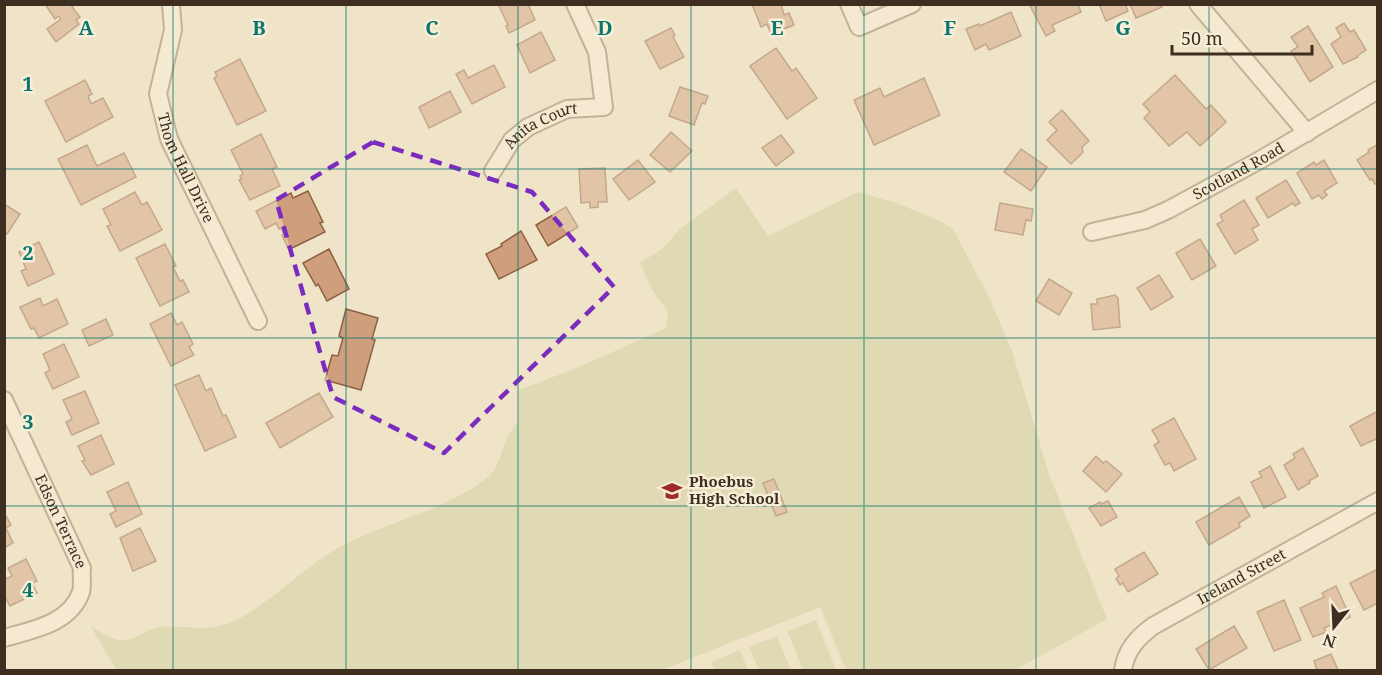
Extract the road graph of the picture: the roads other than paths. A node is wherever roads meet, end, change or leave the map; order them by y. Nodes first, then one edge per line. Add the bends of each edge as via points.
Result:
1 (171, 4) edge
2 (575, 4) edge
3 (849, 4) edge
4 (912, 4) edge
5 (1198, 4) edge
6 (1377, 90) edge
7 (1307, 133) junction
8 (493, 171) dead end
9 (1092, 232) dead end
10 (258, 321) dead end
11 (4, 400) edge
12 (1377, 501) edge
13 (4, 638) edge
14 (1123, 670) edge

1 - 10 street, Thom Hall Drive via 173,30 158,94 169,139
2 - 8 street, Anita Court via 597,52 604,107 567,109 528,127 512,140
3 - 4 street via 859,27
5 - 7 street
6 - 7 street, Scotland Road
7 - 9 street, Scotland Road via 1157,215
11 - 13 street, Edson Terrace via 82,568 81,592 69,610 52,624
12 - 14 street, Ireland Street via 1153,626 1136,640

